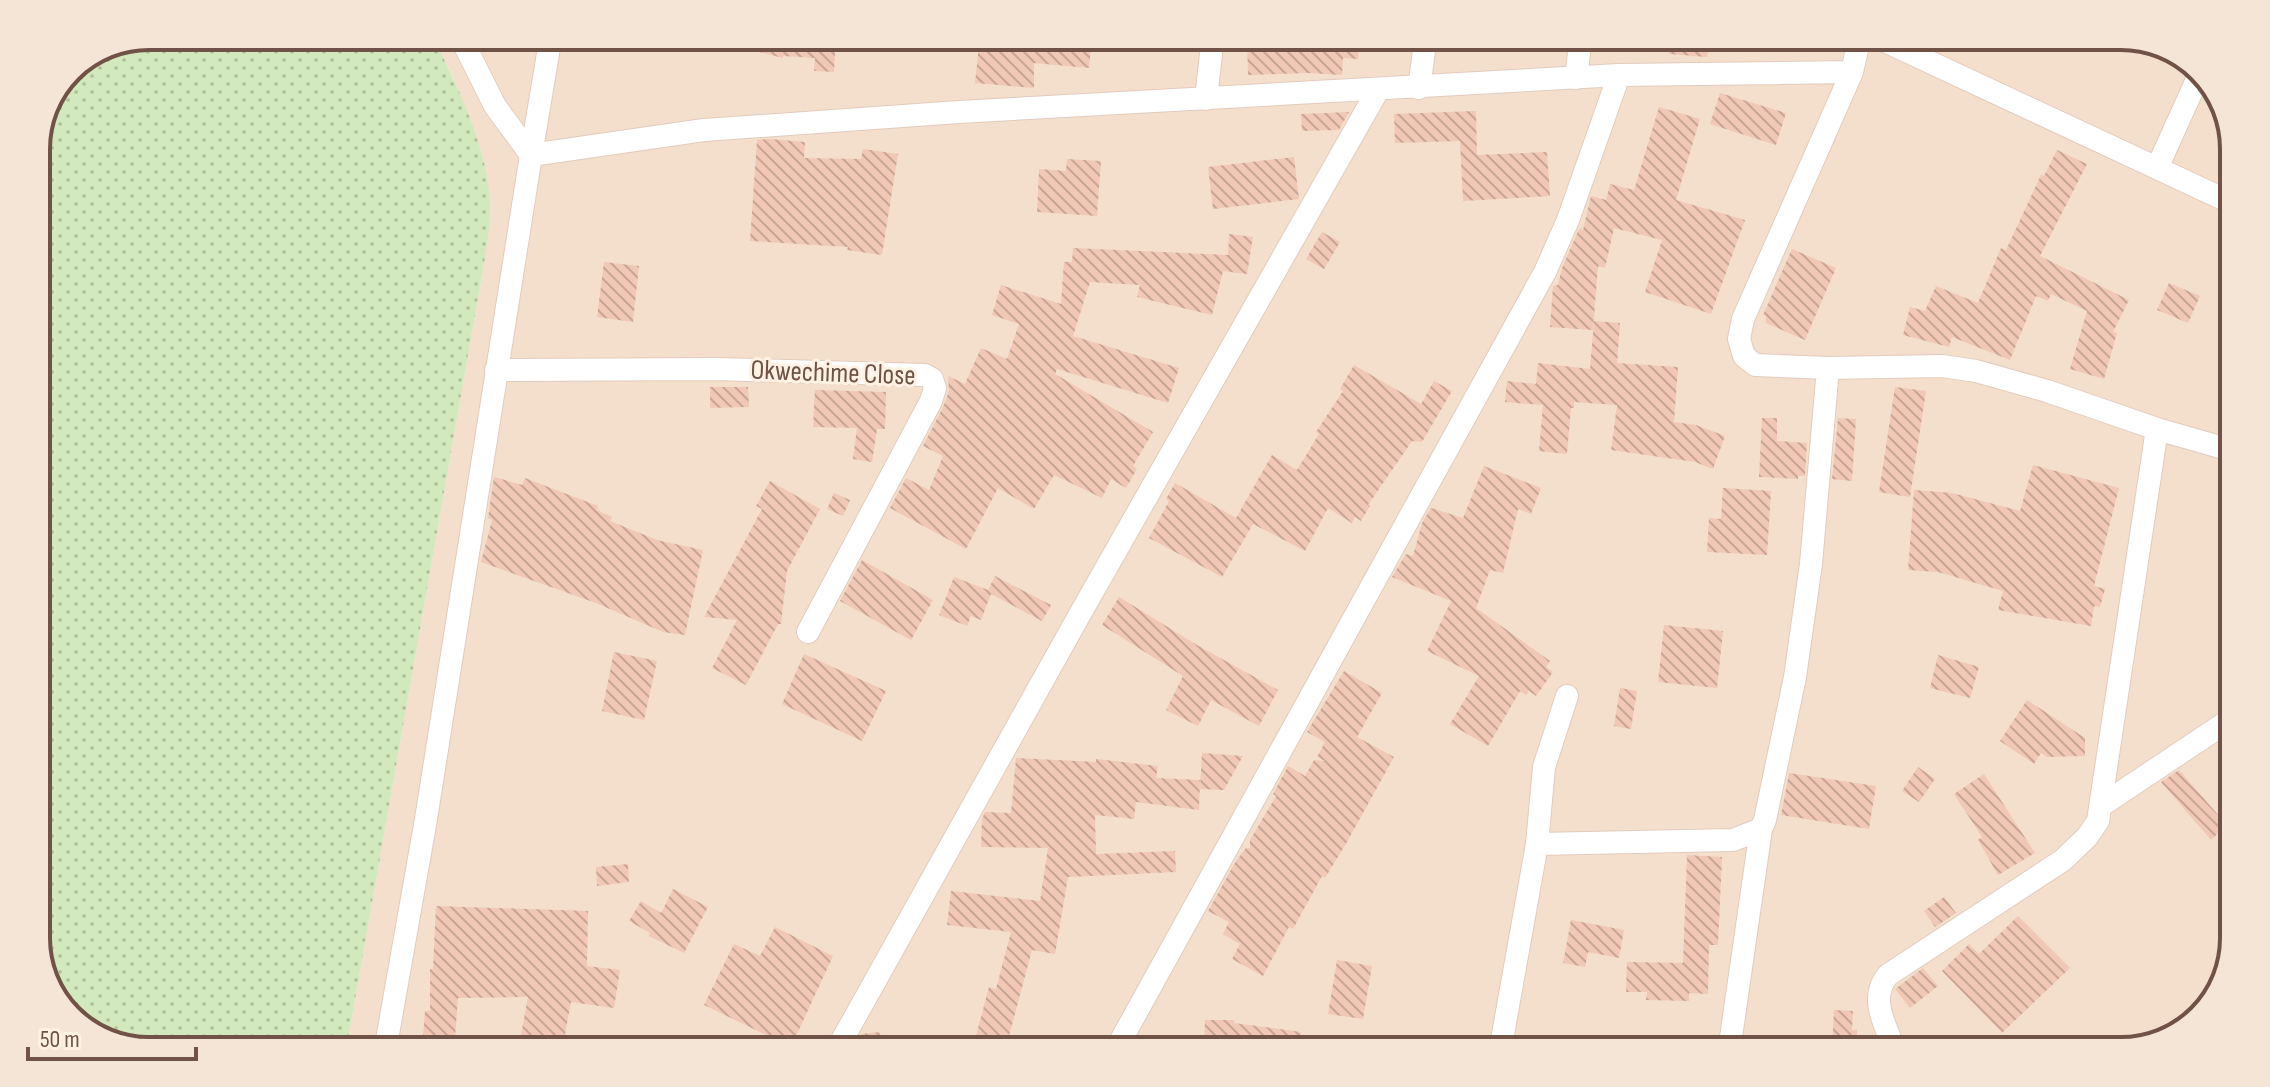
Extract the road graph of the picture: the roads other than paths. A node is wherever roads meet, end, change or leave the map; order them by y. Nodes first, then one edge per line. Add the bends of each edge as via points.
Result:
1 (467, 50) edge
2 (549, 50) edge
3 (1211, 50) edge
4 (1424, 50) edge
5 (1579, 50) edge
6 (1857, 50) edge
7 (1904, 50) edge
8 (1852, 72) junction
9 (1619, 75) junction
10 (1576, 78) junction
11 (2195, 84) edge
12 (1419, 88) junction
13 (1378, 90) junction
14 (1206, 99) junction
15 (531, 155) junction
16 (2157, 168) junction
17 (2220, 197) edge
18 (1828, 368) junction
19 (496, 370) junction
20 (2157, 429) junction
21 (2220, 447) edge
22 (808, 632) dead end
23 (1567, 696) dead end
24 (2220, 726) edge
25 (2102, 805) junction
26 (1761, 829) junction
27 (1537, 844) junction
28 (387, 1037) edge
29 (844, 1037) edge
30 (1123, 1037) edge
31 (1503, 1037) edge
32 (1731, 1037) edge
33 (1890, 1037) edge

1 - 15 street via 495,106
2 - 15 street
3 - 14 street
4 - 12 street
5 - 10 street
6 - 8 street
7 - 16 street
8 - 9 street
8 - 18 street via 1743,319 1739,339 1744,356 1755,365
9 - 10 street
9 - 30 street via 1545,272
10 - 12 street
11 - 16 street
12 - 13 street
13 - 14 street
13 - 29 street
14 - 15 street via 704,130
15 - 19 street
16 - 17 street
18 - 20 street via 1914,365 1976,371
18 - 26 street via 1795,677
19 - 22 street, Okwechime Close via 716,369 932,379 931,401
19 - 28 street
20 - 21 street
20 - 25 street
23 - 27 street via 1544,767
24 - 25 street
25 - 33 street via 2087,837 2063,860 1888,975 1878,994
26 - 27 street via 1733,840
26 - 32 street
27 - 31 street

